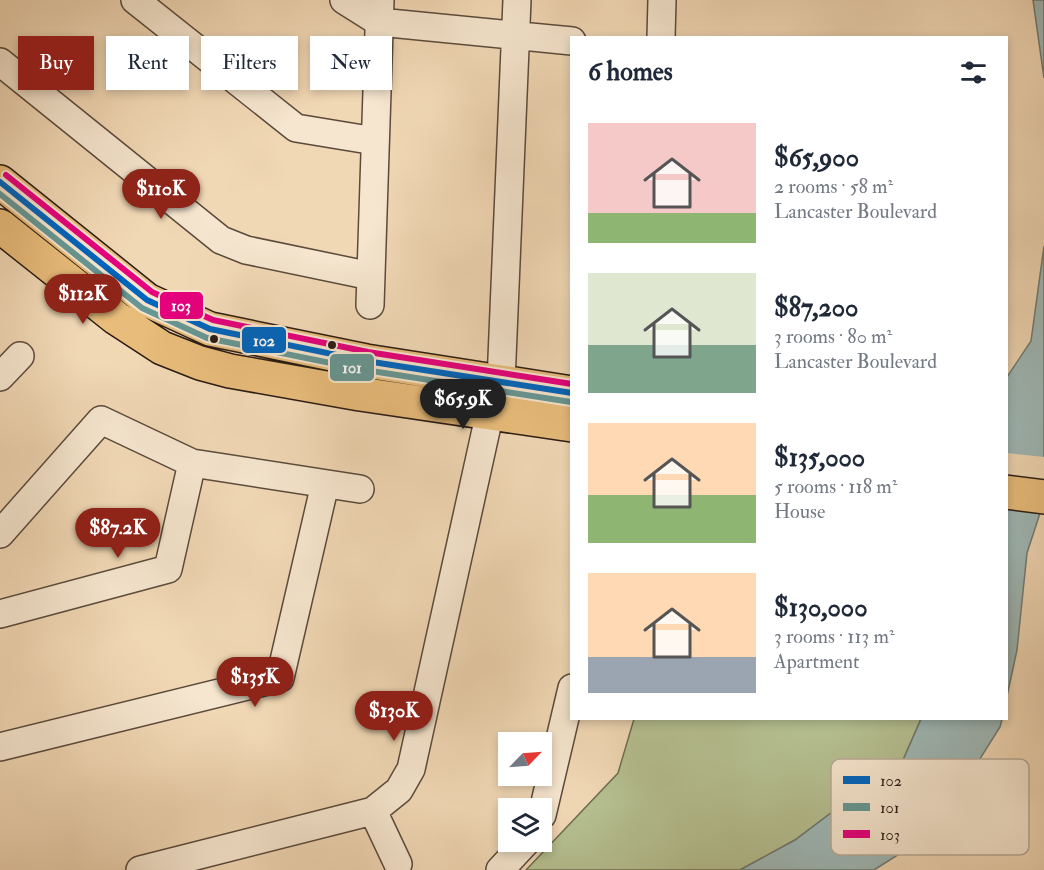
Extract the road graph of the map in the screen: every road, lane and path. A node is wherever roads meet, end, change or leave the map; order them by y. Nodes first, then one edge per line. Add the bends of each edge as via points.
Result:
1 (135, 0) edge
2 (344, 0) edge
3 (517, 0) edge
4 (662, 0) edge
5 (380, 11) edge
6 (515, 34) junction
7 (661, 36) edge
8 (570, 41) edge
9 (0, 62) edge
10 (375, 141) junction
11 (0, 182) edge
12 (0, 226) edge
13 (371, 276) junction
14 (370, 305) dead end
15 (501, 381) junction
16 (568, 409) edge
17 (490, 412) junction
18 (192, 463) junction
19 (1008, 470) edge
20 (1044, 474) edge
21 (325, 483) junction
22 (360, 489) dead end
23 (1008, 492) edge
24 (1044, 497) edge
25 (0, 534) edge
26 (0, 614) edge
27 (570, 696) edge
28 (0, 747) edge
29 (546, 798) edge
30 (373, 811) junction
31 (517, 852) edge
32 (398, 864) dead end
33 (140, 870) edge
34 (500, 870) edge

1 - 10 street via 296,128
2 - 5 street
3 - 6 street
4 - 7 street
5 - 6 street
5 - 10 street
6 - 8 street
6 - 15 street
9 - 13 street via 221,240 246,250
10 - 13 street
11 - 15 main road via 147,300 210,329 366,361
12 - 17 main road via 116,318 162,348 254,375
13 - 14 street
15 - 16 main road
16 - 17 main road
17 - 30 street via 411,769 399,790
18 - 21 street
18 - 25 street via 101,420
18 - 26 street via 168,569
19 - 20 main road
21 - 22 street
21 - 28 street via 280,678
23 - 24 main road
27 - 29 street
30 - 32 street
30 - 33 street
31 - 34 street

